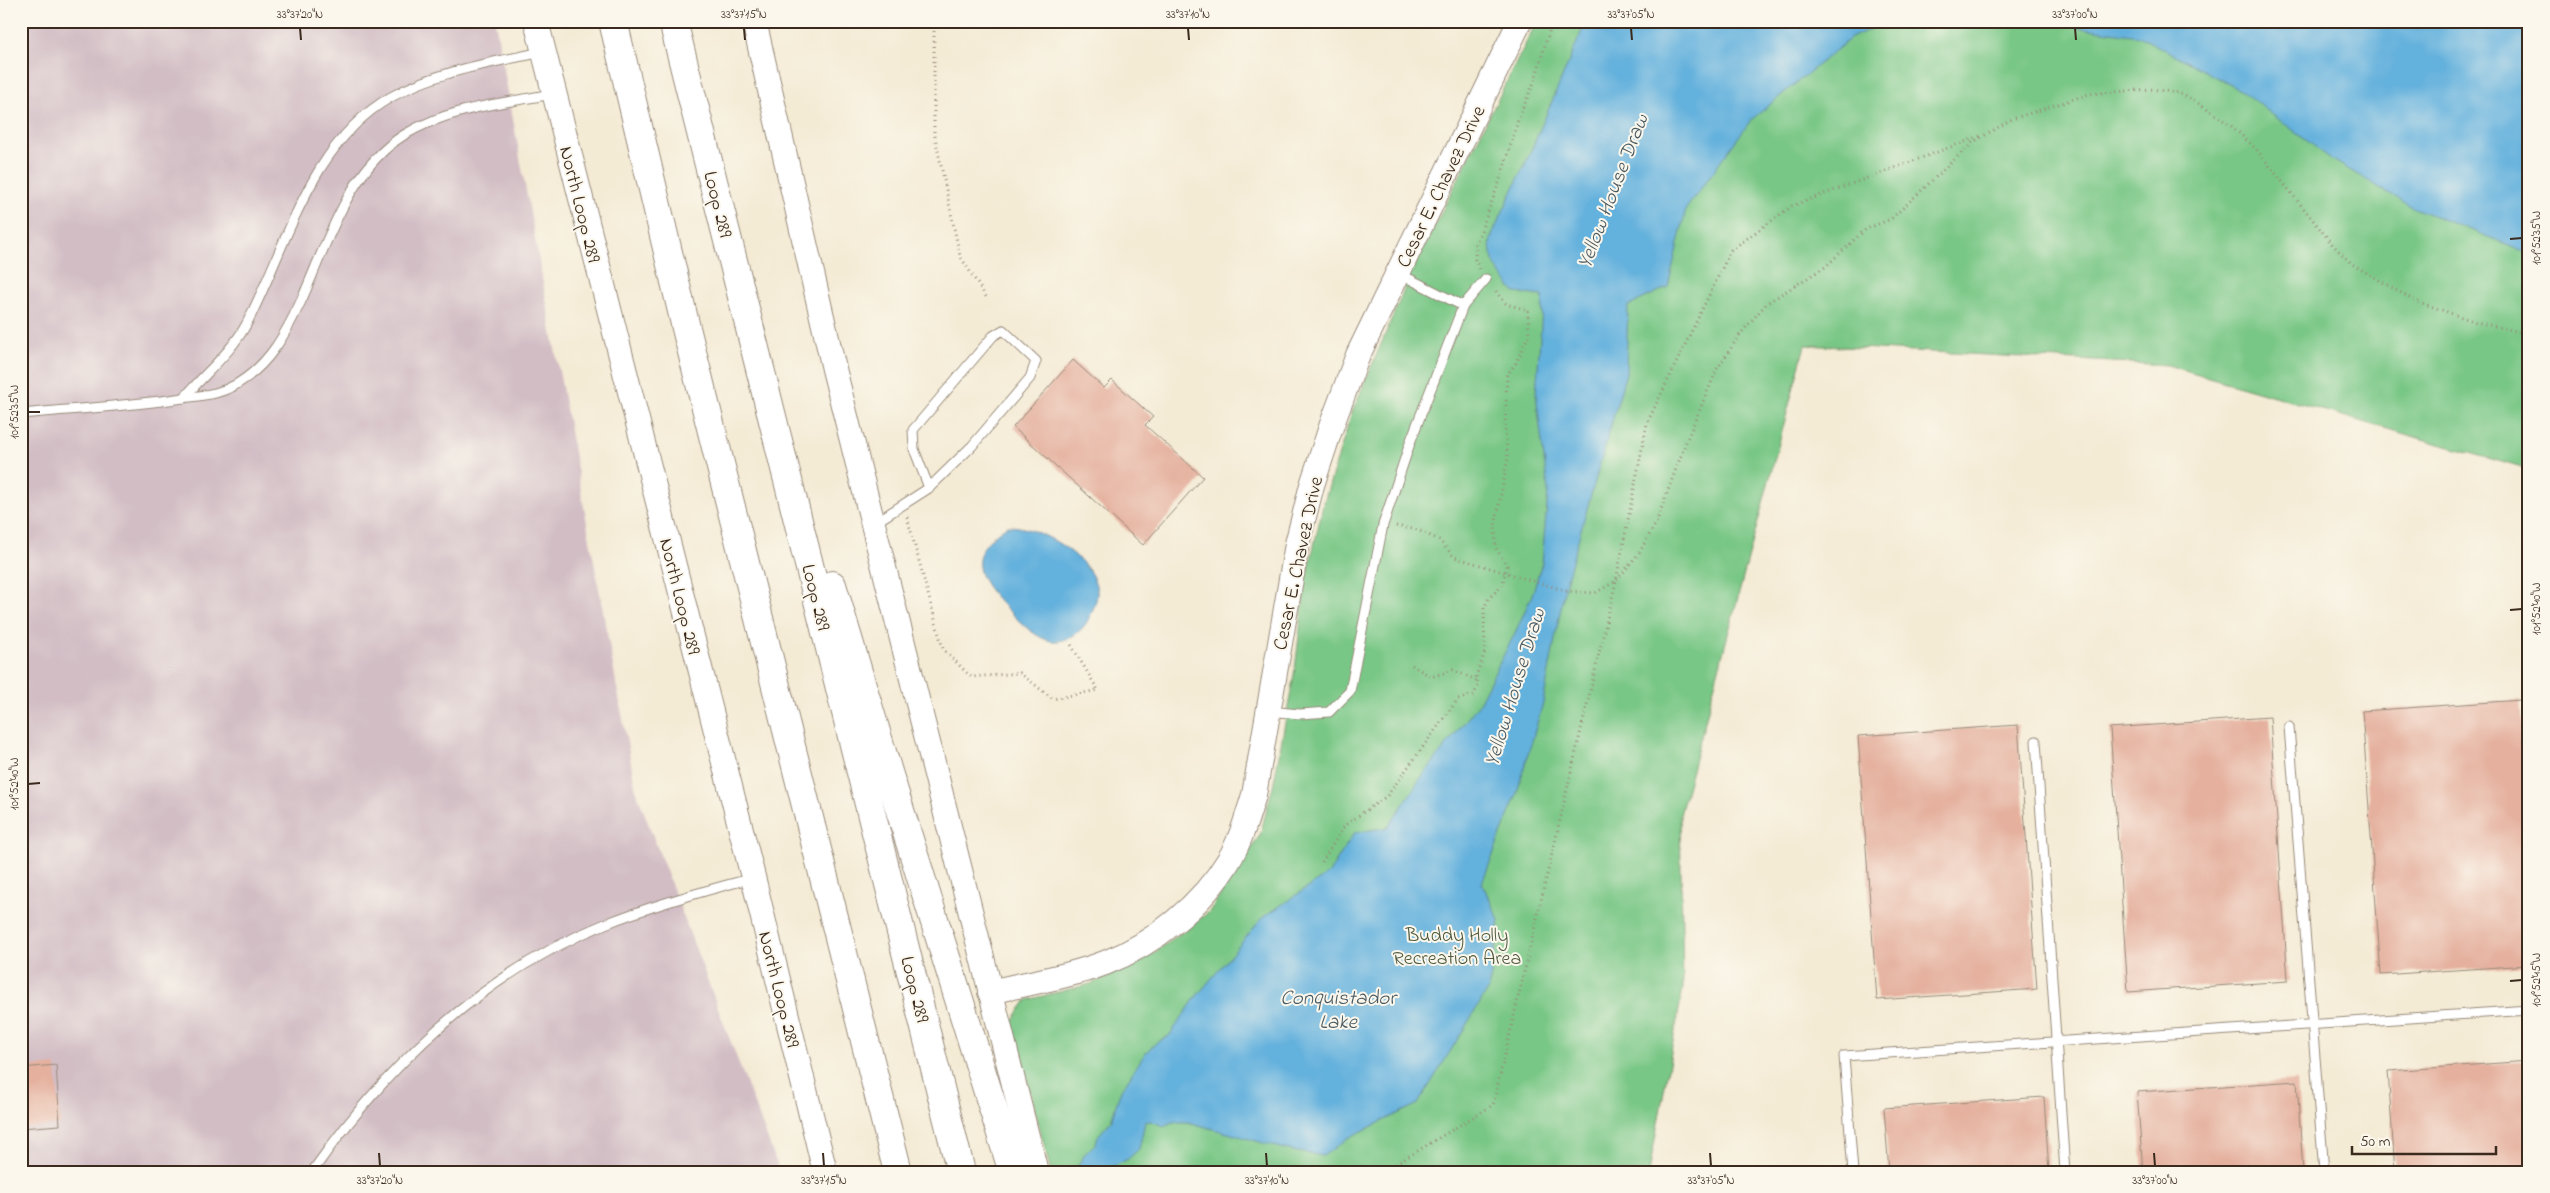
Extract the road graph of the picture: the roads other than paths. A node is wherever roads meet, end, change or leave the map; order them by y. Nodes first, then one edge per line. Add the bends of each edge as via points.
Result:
1 (536, 21) edge
2 (592, 21) edge
3 (613, 21) edge
4 (673, 21) edge
5 (690, 21) edge
6 (754, 21) edge
7 (1520, 21) edge
8 (542, 52) junction
9 (553, 94) junction
10 (707, 158) junction
11 (1398, 272) junction
12 (1486, 280) road end
13 (1464, 306) junction
14 (686, 328) junction
15 (184, 398) junction
16 (21, 414) edge
17 (782, 458) junction
18 (929, 488) junction
19 (873, 524) junction
20 (1268, 710) junction
21 (2289, 727) dead end
22 (2036, 741) dead end
23 (753, 878) junction
24 (990, 992) junction
25 (2529, 1010) edge
26 (2314, 1025) junction
27 (2055, 1042) junction
28 (312, 1172) edge
29 (824, 1172) edge
30 (898, 1172) edge
31 (961, 1172) edge
32 (1013, 1172) edge
33 (1036, 1172) edge
34 (1853, 1172) edge
35 (2065, 1172) edge
36 (2324, 1172) edge

1 - 8 main road, North Loop 289
2 - 14 highway
3 - 14 highway
4 - 10 highway, Loop 289
5 - 10 highway via 704,83
6 - 19 main road
7 - 11 main road, Cesar E. Chavez Drive
8 - 9 main road, North Loop 289
8 - 15 lane via 426,79 389,98 366,116 318,170 246,324 230,351 203,375
9 - 15 lane via 476,108 436,120 404,135 382,152 345,204 284,336 264,363 237,384 216,394
9 - 23 main road, North Loop 289
10 - 17 highway, Loop 289
11 - 13 lane
11 - 20 main road, Cesar E. Chavez Drive via 1358,355 1312,485 1297,544
12 - 13 lane
13 - 20 lane via 1411,440 1383,524 1350,691 1329,712 1300,714
14 - 30 highway
15 - 16 lane via 150,404
17 - 31 highway, Loop 289
17 - 32 highway via 815,518 888,772
18 - 18 lane via 972,446 1030,378 1036,361 1003,330 992,336 913,430 914,449
18 - 19 lane
19 - 24 main road
20 - 24 main road, Cesar E. Chavez Drive via 1254,795 1244,830 1230,859 1189,909 1162,931 1105,963
21 - 26 lane
22 - 27 lane
23 - 28 lane via 694,893 604,924 504,976 426,1038 386,1077 341,1130
23 - 29 main road, North Loop 289
24 - 33 main road
25 - 26 lane
26 - 27 lane
26 - 36 lane
27 - 34 lane via 1844,1056
27 - 35 lane

